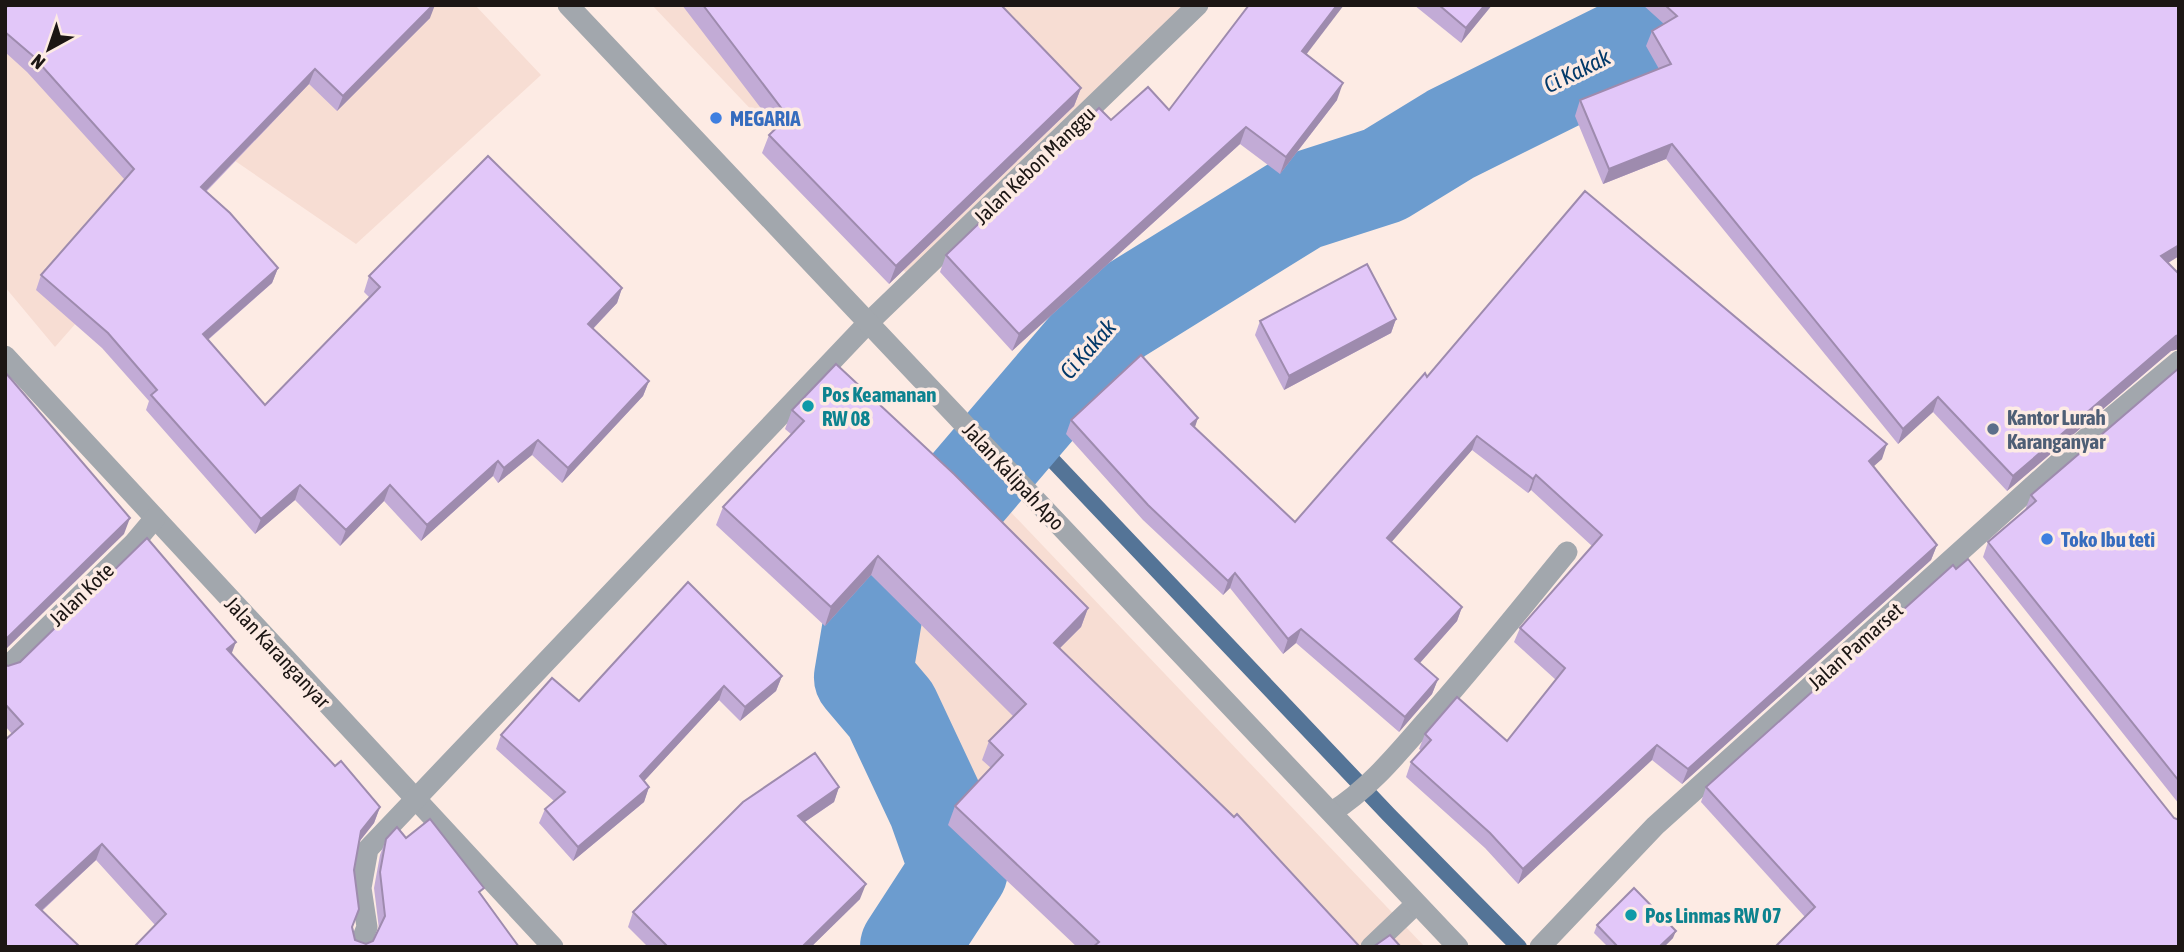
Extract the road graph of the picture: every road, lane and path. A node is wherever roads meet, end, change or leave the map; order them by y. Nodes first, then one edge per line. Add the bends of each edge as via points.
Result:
1 (568, 5) edge
2 (1198, 5) edge
3 (868, 323) junction
4 (5, 356) edge
5 (2179, 361) edge
6 (155, 518) junction
7 (1567, 551) dead end
8 (5, 669) edge
9 (415, 799) junction
10 (1332, 812) junction
11 (1416, 904) junction
12 (1541, 945) edge
13 (359, 947) edge
14 (553, 947) edge
15 (1371, 947) edge
16 (1458, 947) edge

1 - 3 street, Jalan Kalipah Apo
2 - 3 street, Jalan Kebon Manggu
3 - 9 street, Jalan Kebon Manggu
3 - 10 street, Jalan Kalipah Apo
4 - 6 street, Jalan Karanganyar
5 - 12 street, Jalan Pamarset via 2084,440 1966,557 1869,631 1655,826
6 - 8 street, Jalan Kote
6 - 9 street, Jalan Karanganyar
7 - 10 street via 1389,764
9 - 13 street, Jalan Kebon Manggu via 368,849 361,888 367,927
9 - 14 street, Jalan Karanganyar
10 - 11 street, Jalan Kalipah Apo
11 - 15 street
11 - 16 street, Jalan Kalipah Apo

